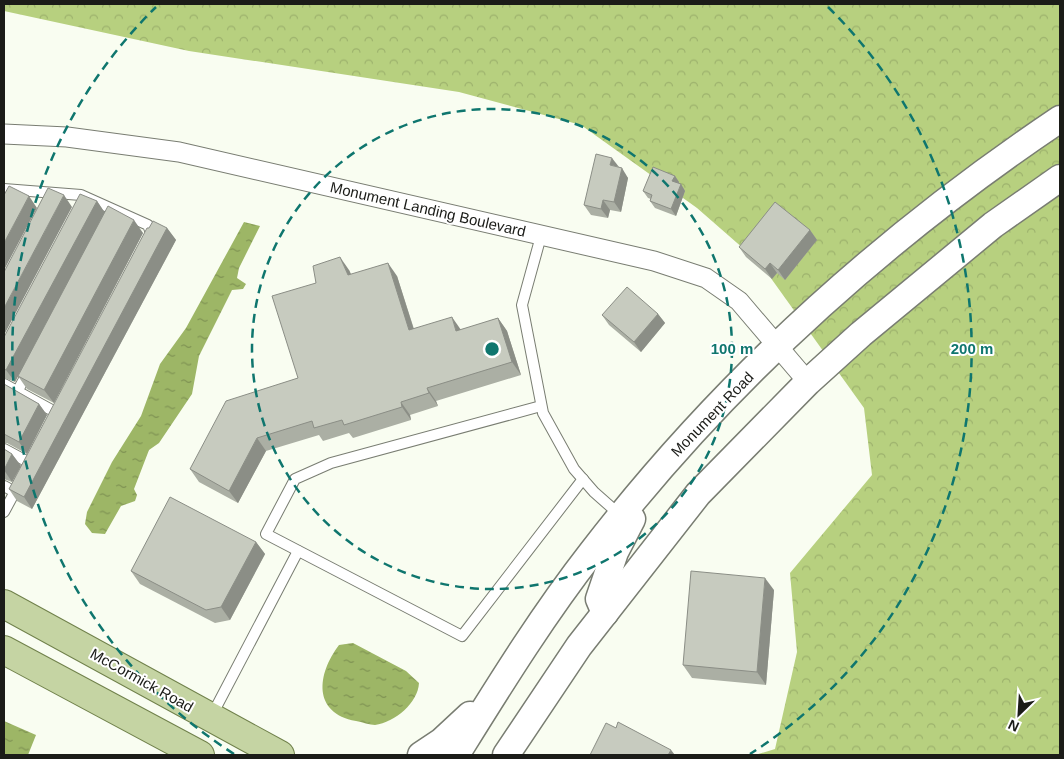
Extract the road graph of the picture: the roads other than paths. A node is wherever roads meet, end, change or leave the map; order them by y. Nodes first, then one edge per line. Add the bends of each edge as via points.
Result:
1 (1060, 119) edge
2 (4, 134) edge
3 (1060, 178) edge
4 (8, 192) edge
5 (540, 236) junction
6 (145, 247) edge
7 (776, 346) junction
8 (36, 357) edge
9 (808, 382) junction
10 (4, 384) edge
11 (17, 392) junction
12 (541, 406) junction
13 (57, 412) edge
14 (4, 449) edge
15 (664, 464) junction
16 (583, 479) junction
17 (4, 486) edge
18 (15, 492) junction
19 (4, 512) edge
20 (620, 515) junction
21 (298, 551) junction
22 (4, 604) edge
23 (605, 613) junction
24 (4, 616) edge
25 (55, 632) junction
26 (4, 650) edge
27 (496, 691) junction
28 (211, 717) junction
29 (183, 751) edge
30 (280, 755) edge
31 (421, 755) edge
32 (456, 755) edge
33 (506, 755) edge

1 - 7 main road, Monument Road via 894,241
2 - 5 street, Monument Landing Boulevard via 67,137 179,152
3 - 9 main road via 993,226 861,334
4 - 6 lane via 83,200 148,226 151,234
5 - 7 street, Monument Landing Boulevard via 654,261 706,278 739,301
5 - 12 lane via 522,305
7 - 9 street, Monument Landing Boulevard
7 - 15 main road, Monument Road
8 - 11 lane
9 - 23 main road via 698,494
10 - 11 lane
11 - 13 lane
12 - 16 lane
12 - 21 lane via 331,463 295,479 266,534
14 - 18 lane via 28,466
15 - 20 main road, Monument Road
15 - 23 main road via 615,552 599,599
16 - 20 lane
16 - 21 lane via 462,636
17 - 18 lane
18 - 19 lane
20 - 27 main road, Monument Road via 562,592
21 - 28 lane
22 - 25 main road, McCormick Road
23 - 33 main road via 555,680
24 - 25 street
25 - 28 main road, McCormick Road
26 - 29 main road
27 - 31 main road via 442,741
27 - 32 main road, Monument Road
28 - 30 main road, McCormick Road

